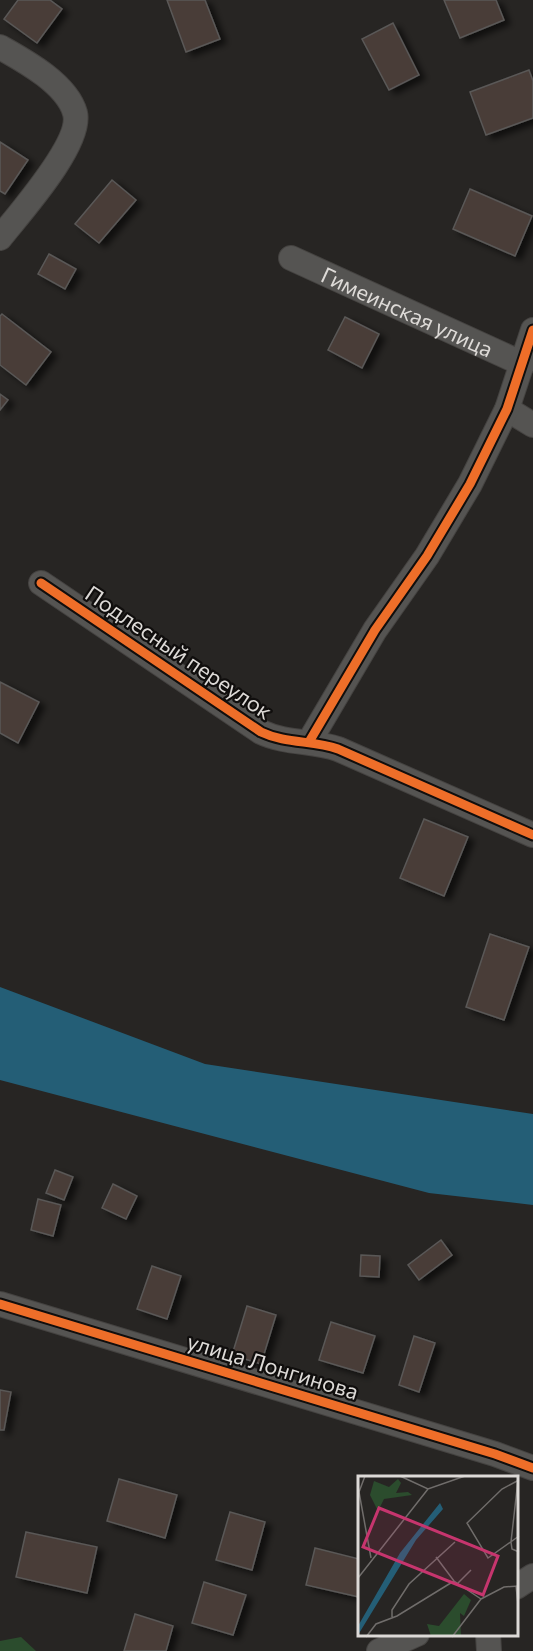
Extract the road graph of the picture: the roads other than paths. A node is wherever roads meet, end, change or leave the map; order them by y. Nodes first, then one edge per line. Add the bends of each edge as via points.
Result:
1 (0, 47) edge
2 (0, 238) edge
3 (291, 258) dead end
4 (533, 330) edge
5 (523, 364) junction
6 (507, 409) junction
7 (533, 425) edge
8 (41, 583) dead end
9 (309, 742) junction
10 (533, 835) edge
11 (0, 1304) edge
12 (533, 1468) edge
13 (533, 1576) edge
14 (518, 1586) edge
15 (415, 1636) edge
16 (488, 1636) edge
17 (379, 1651) edge
18 (489, 1651) edge

1 - 2 street via 28,63 66,94 76,115 72,135 56,167
3 - 5 street, Гимеинская улица
4 - 5 street
5 - 6 street
6 - 7 street
6 - 9 street via 446,526 375,630
8 - 9 street, Подлесный переулок via 261,732 282,740
9 - 10 street, Подлесный переулок via 338,749
11 - 12 street, улица Лонгинова
13 - 14 street
15 - 17 street
16 - 18 street

